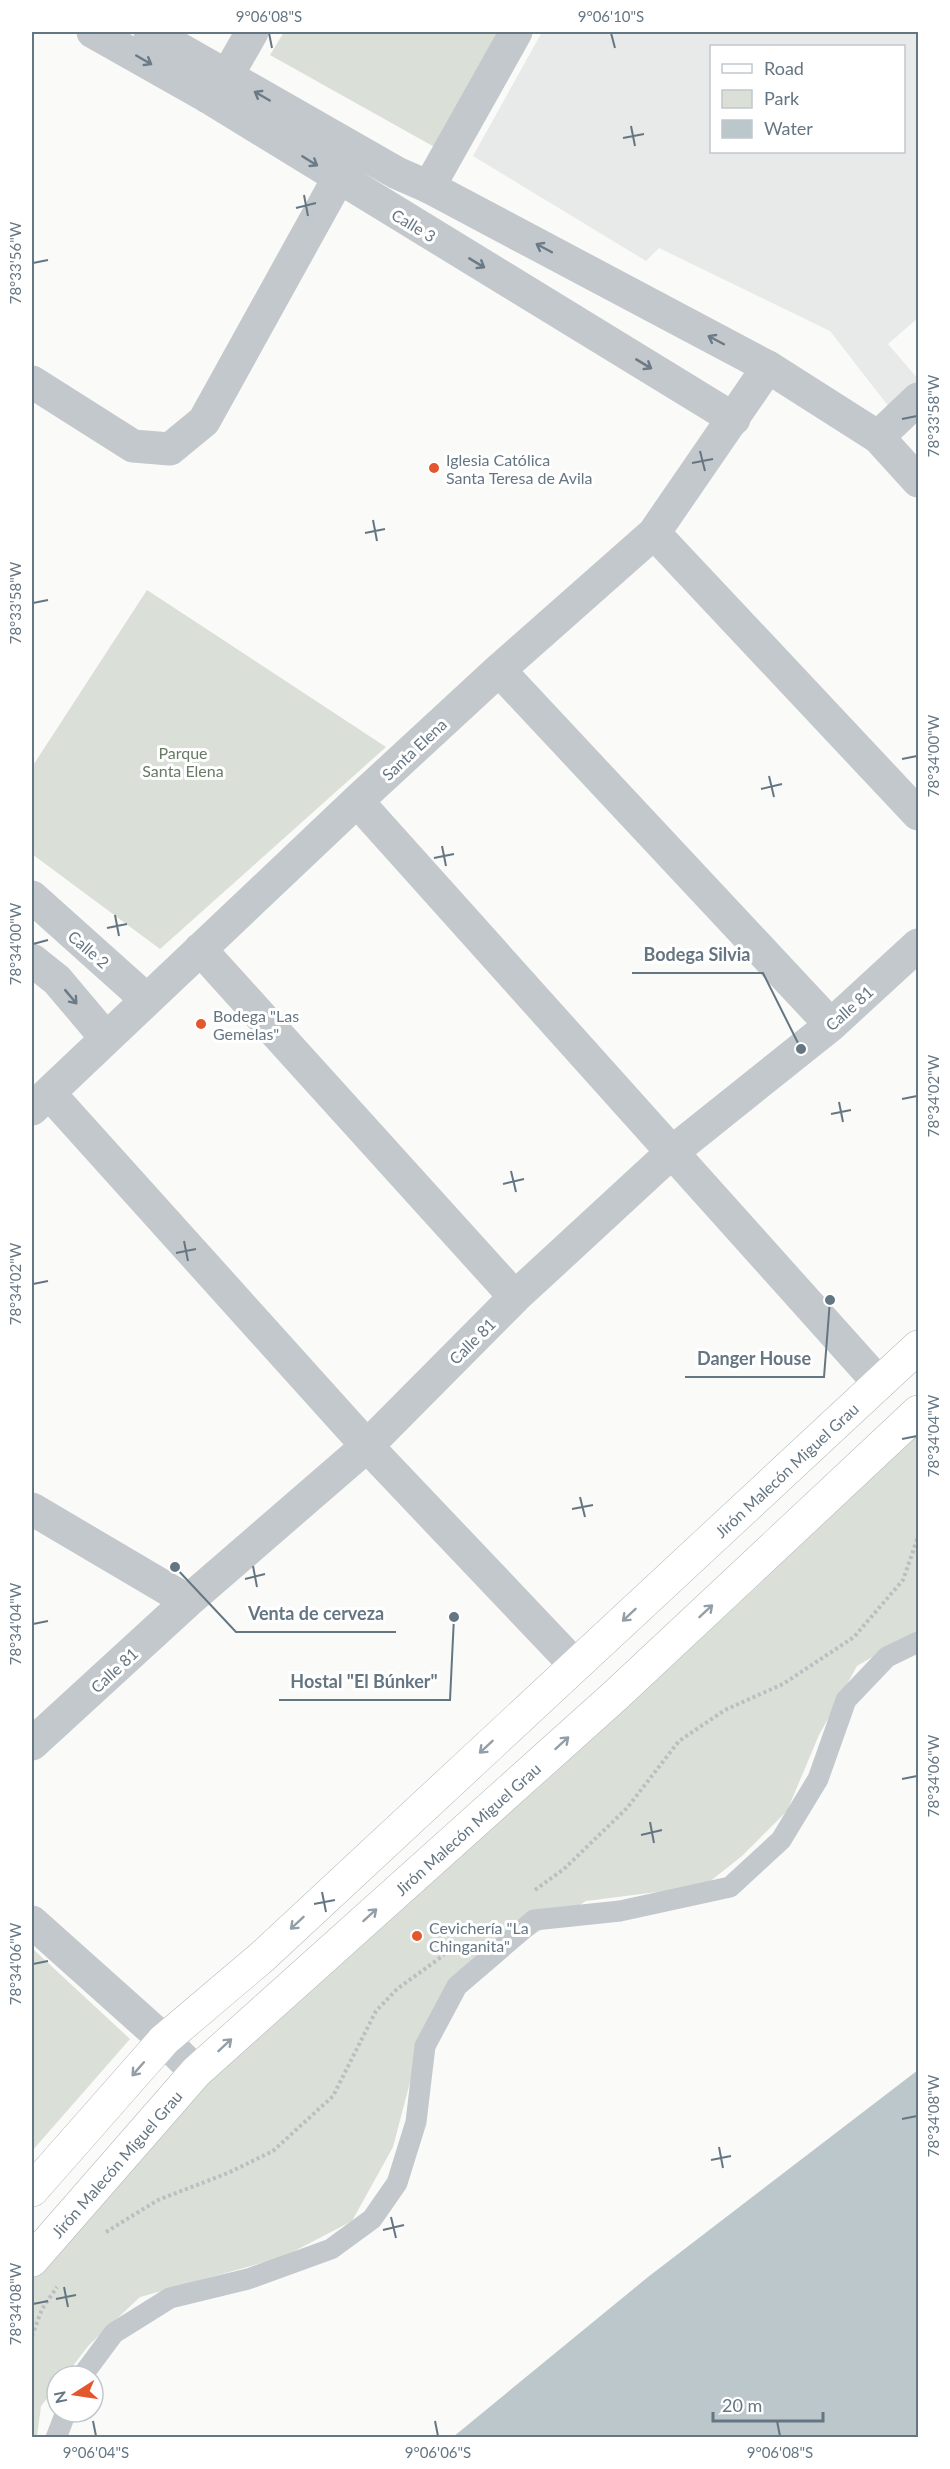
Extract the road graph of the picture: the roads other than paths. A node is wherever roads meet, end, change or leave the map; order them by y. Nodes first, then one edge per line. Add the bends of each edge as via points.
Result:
1 (93, 32) edge
2 (150, 32) edge
3 (252, 32) edge
4 (516, 32) edge
5 (217, 87) junction
6 (338, 179) junction
7 (429, 187) junction
8 (768, 367) junction
9 (32, 382) edge
10 (918, 399) edge
11 (734, 419) junction
12 (878, 437) junction
13 (918, 481) edge
14 (654, 533) junction
15 (499, 670) junction
16 (357, 801) junction
17 (918, 814) edge
18 (32, 900) edge
19 (918, 945) edge
20 (200, 949) junction
21 (32, 960) edge
22 (147, 1000) junction
23 (831, 1025) junction
24 (106, 1038) junction
25 (40, 1101) edge
26 (671, 1153) junction
27 (515, 1297) junction
28 (918, 1347) edge
29 (879, 1383) junction
30 (918, 1412) edge
31 (367, 1446) junction
32 (32, 1509) edge
33 (188, 1601) junction
34 (918, 1642) edge
35 (575, 1665) junction
36 (32, 1744) edge
37 (33, 1928) edge
38 (164, 2040) junction
39 (196, 2072) junction
40 (32, 2190) edge
41 (32, 2260) edge
42 (91, 2364) edge

1 -> 5 street, Calle 3
2 - 5 street, Calle 3
3 - 5 street
4 - 7 street
5 -> 6 street, Calle 3
7 -> 5 street, Calle 3
6 - 9 street via 204,421 170,449 133,446
6 -> 11 street, Calle 3
8 -> 7 street, Calle 3
8 - 11 street, Santa Elena
8 - 12 street, Calle 3
10 - 12 street
11 - 14 street, Santa Elena
12 - 13 street, Calle 3
14 - 15 street, Santa Elena
14 - 17 street
15 - 16 street, Santa Elena
15 - 23 street
16 - 20 street, Santa Elena
16 - 26 street
18 - 22 street, Calle 2
19 - 23 street, Calle 81
20 - 22 street, Santa Elena
20 - 27 street
21 -> 24 street via 57,980
22 - 24 street, Santa Elena
23 - 26 street, Calle 81
24 - 25 street, Santa Elena
25 - 31 street
26 - 27 street, Calle 81
26 - 29 street
27 - 31 street, Calle 81
28 - 29 main road, Jirón Malecón Miguel Grau
29 -> 35 main road, Jirón Malecón Miguel Grau
39 -> 30 main road, Jirón Malecón Miguel Grau via 616,1695
31 - 33 street, Calle 81
31 - 35 street
32 - 33 street
33 - 36 street, Calle 81
34 - 42 lane via 887,1657 846,1700 818,1779 781,1840 730,1887 620,1911 534,1920 457,1986 425,2046 416,2122 396,2183 372,2219 331,2249 248,2279 170,2298 114,2333
35 -> 38 main road, Jirón Malecón Miguel Grau via 262,1957
37 - 38 street
38 - 39 street
38 -> 40 main road, Jirón Malecón Miguel Grau
39 - 41 main road, Jirón Malecón Miguel Grau

